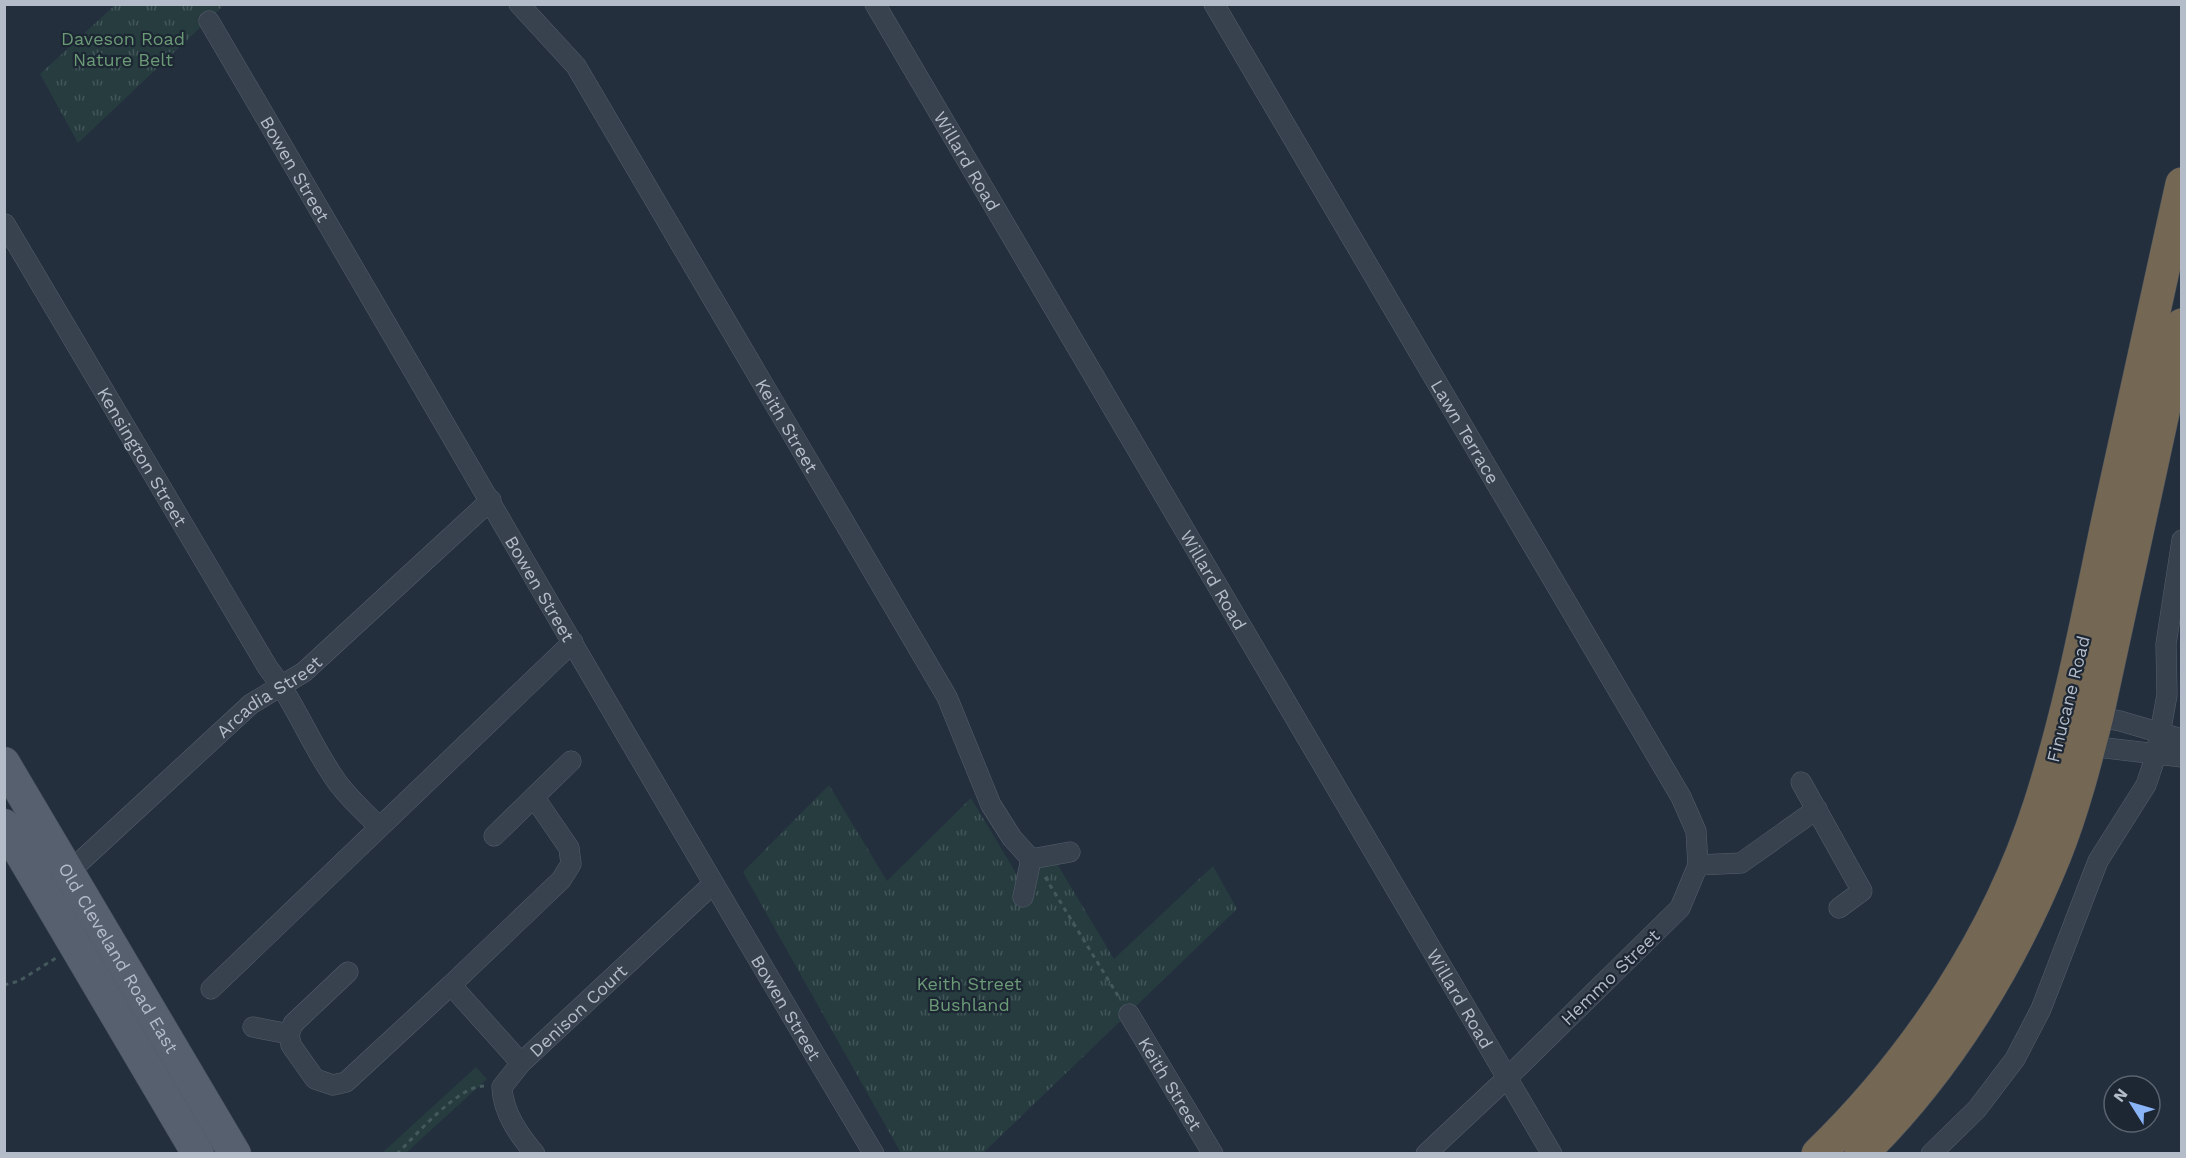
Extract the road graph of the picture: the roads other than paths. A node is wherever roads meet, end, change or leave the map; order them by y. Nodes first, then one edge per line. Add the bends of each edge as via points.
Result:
1 (519, 4) edge
2 (875, 4) edge
3 (1214, 4) edge
4 (209, 21) dead end
5 (2181, 184) edge
6 (5, 224) edge
7 (2181, 325) edge
8 (490, 500) junction
9 (2181, 540) edge
10 (573, 642) junction
11 (282, 686) junction
12 (2078, 727) junction
13 (2161, 732) junction
14 (2181, 739) edge
15 (2156, 755) junction
16 (2181, 758) edge
17 (571, 761) dead end
18 (4, 763) edge
19 (1801, 782) dead end
20 (534, 797) junction
21 (1817, 809) junction
22 (4, 825) edge
23 (379, 827) junction
24 (494, 836) dead end
25 (1070, 852) dead end
26 (1031, 859) junction
27 (1698, 865) junction
28 (69, 872) junction
29 (713, 884) junction
30 (42, 888) junction
31 (1023, 897) dead end
32 (1839, 908) dead end
33 (348, 972) dead end
34 (451, 985) junction
35 (210, 989) dead end
36 (1129, 1014) road end
37 (1934, 1016) junction
38 (1967, 1022) junction
39 (253, 1028) dead end
40 (289, 1034) junction
41 (521, 1063) junction
42 (1507, 1078) junction
43 (198, 1154) edge
44 (235, 1154) edge
45 (535, 1154) edge
46 (874, 1154) edge
47 (1213, 1154) edge
48 (1426, 1154) edge
49 (1552, 1154) edge
50 (1818, 1154) edge
51 (1860, 1154) edge
52 (1931, 1154) edge

1 - 26 street, Keith Street via 576,66 946,697 991,805
2 - 42 street, Willard Road
3 - 27 street, Lawn Terrace via 1681,797 1696,831
4 - 8 street, Bowen Street
5 - 12 highway, Finucane Road
6 - 11 street, Kensington Street
7 - 12 highway, Finucane Road
8 - 10 street, Bowen Street
8 - 11 street, Arcadia Street via 304,672
9 - 13 street via 2166,644 2167,695
10 - 23 street
10 - 29 street, Bowen Street
11 - 23 street, Kensington Street via 336,782
11 - 28 street, Arcadia Street via 251,704
12 - 13 street
12 - 15 street
12 - 37 highway, Finucane Road via 2039,806 2007,886 1973,953
12 - 38 highway, Finucane Road via 2067,822 2014,945
13 - 14 street
13 - 15 street
15 - 16 street
15 - 52 street via 2146,785 2093,871 2041,1009 2015,1059 1977,1109
17 - 20 street
18 - 28 main road, Old Cleveland Road East
19 - 21 street
20 - 24 street
20 - 34 street via 569,848 571,864 561,880
21 - 27 street via 1741,862
21 - 32 street via 1862,891
22 - 30 main road, Old Cleveland Road East
23 - 35 street
25 - 26 street
26 - 31 street
27 - 42 street, Hemmo Street via 1680,908
28 - 30 street, Arcadia Street
28 - 44 main road, Old Cleveland Road East
29 - 41 street, Denison Court
29 - 46 street, Bowen Street
30 - 43 main road, Old Cleveland Road East
33 - 40 street via 293,1024
34 - 40 street via 346,1082 333,1085 315,1079 291,1045
34 - 41 street
36 - 47 street, Keith Street
37 - 38 highway
37 - 50 highway, Finucane Road via 1877,1091
38 - 51 highway, Finucane Road via 1913,1095
39 - 40 street
41 - 45 street, Denison Court via 502,1087 503,1099 519,1134
42 - 48 street, Hemmo Street
42 - 49 street, Willard Road

